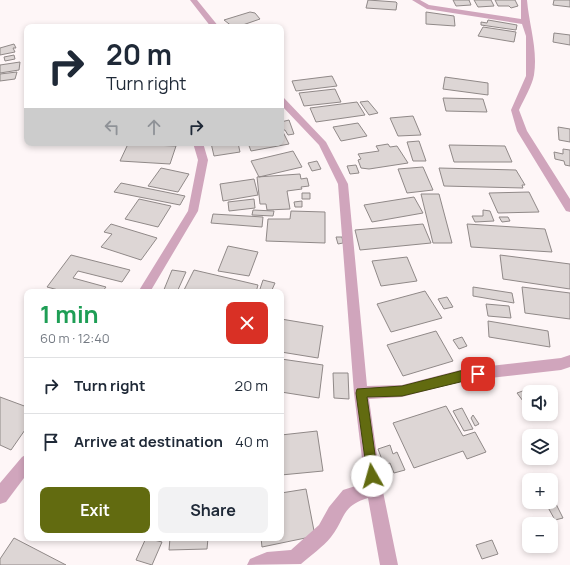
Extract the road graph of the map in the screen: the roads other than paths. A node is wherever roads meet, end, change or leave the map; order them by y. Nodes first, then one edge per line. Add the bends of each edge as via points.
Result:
1 (193, 0) edge
2 (414, 0) edge
3 (524, 0) edge
4 (525, 22) junction
5 (213, 24) edge
6 (284, 103) edge
7 (199, 146) edge
8 (570, 208) edge
9 (146, 289) edge
10 (570, 360) edge
11 (361, 393) junction
12 (24, 466) edge
13 (374, 488) junction
14 (0, 496) edge
15 (256, 565) edge
16 (389, 565) edge

1 - 5 street
2 - 4 street via 427,7
3 - 4 street
4 - 8 street via 530,36 530,76 515,110 522,132
6 - 11 street via 323,144 343,184
7 - 9 street via 203,160 193,211
10 - 11 street via 561,364 464,375 402,391
11 - 13 street
12 - 14 street
13 - 15 street via 349,496 334,513 325,531 295,558
13 - 16 street

